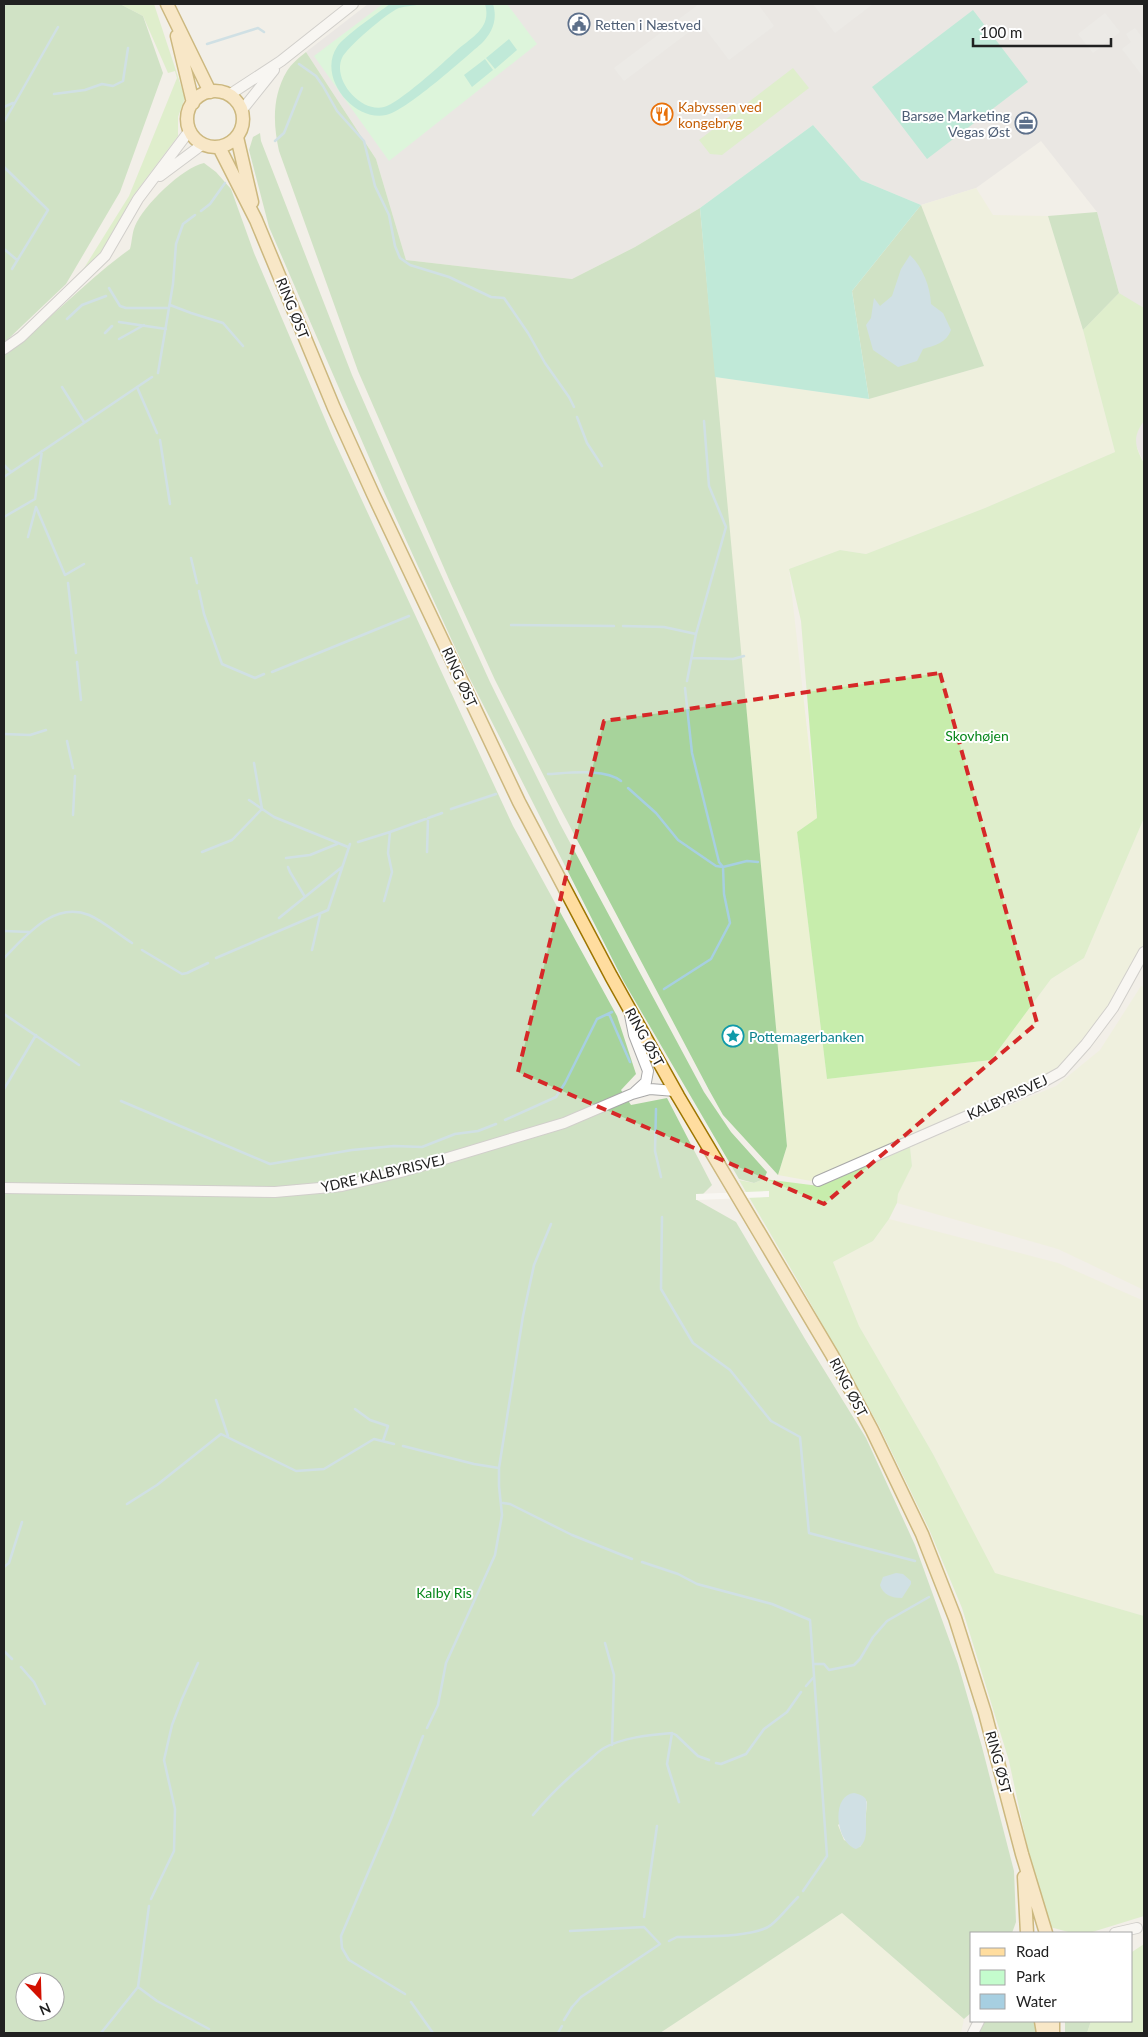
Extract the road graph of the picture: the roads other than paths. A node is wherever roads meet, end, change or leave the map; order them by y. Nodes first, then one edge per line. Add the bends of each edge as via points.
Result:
1 (353, 4) edge
2 (169, 9) edge
3 (282, 61) junction
4 (210, 92) junction
5 (230, 95) junction
6 (192, 103) junction
7 (242, 110) junction
8 (190, 130) junction
9 (237, 137) junction
10 (203, 144) junction
11 (219, 147) junction
12 (151, 182) junction
13 (256, 220) junction
14 (4, 349) edge
15 (1144, 952) edge
16 (628, 1007) junction
17 (675, 1091) junction
18 (632, 1094) junction
19 (818, 1181) dead end
20 (4, 1188) edge
21 (1022, 1854) junction
22 (1141, 1926) edge
23 (1027, 1932) edge
24 (1046, 1932) edge
25 (1119, 1932) edge
26 (1129, 1932) edge
27 (978, 2022) edge
28 (972, 2033) edge

1 - 3 street
2 - 4 main road
2 - 6 main road
3 - 5 street
3 - 7 street
4 - 5 main road
4 - 6 main road
5 - 7 main road
6 - 8 main road via 187,121
7 - 9 main road via 243,124
8 - 10 main road
8 - 12 street
9 - 11 main road via 226,146
9 - 13 main road, RING ØST
10 - 11 main road
10 - 12 street
11 - 13 main road, RING ØST
12 - 14 street via 138,198 105,256 21,337
13 - 16 main road, RING ØST via 377,503 519,802
15 - 19 street, KALBYRISVEJ via 1113,1008 1061,1072 1036,1086
16 - 17 main road, RING ØST
16 - 18 street, YDRE KALBYRISVEJ via 634,1035 648,1071 646,1082
17 - 18 street, YDRE KALBYRISVEJ via 650,1089
17 - 21 main road, RING ØST via 832,1355 922,1534 955,1618 986,1712
18 - 20 street, YDRE KALBYRISVEJ via 564,1123 342,1186 275,1192
21 - 23 main road, RING ØST
21 - 24 main road, RING ØST
22 - 25 street
22 - 26 street
27 - 28 street

